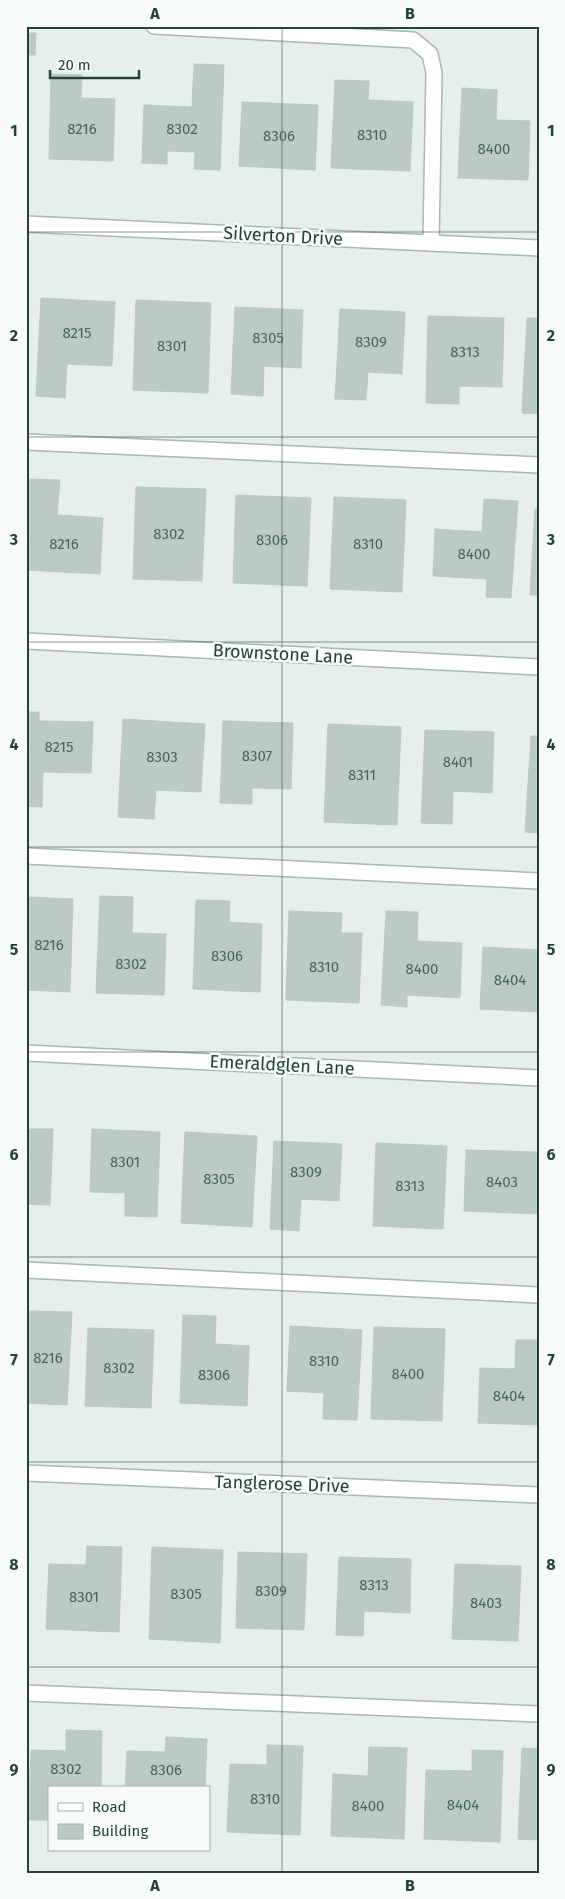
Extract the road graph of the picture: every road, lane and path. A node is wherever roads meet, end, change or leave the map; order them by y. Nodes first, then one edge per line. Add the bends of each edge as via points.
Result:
1 (154, 26) edge
2 (26, 224) edge
3 (431, 243) junction
4 (539, 248) edge
5 (26, 442) edge
6 (539, 465) edge
7 (26, 641) edge
8 (539, 667) edge
9 (26, 856) edge
10 (539, 881) edge
11 (26, 1053) edge
12 (539, 1078) edge
13 (26, 1270) edge
14 (539, 1295) edge
15 (26, 1473) edge
16 (539, 1495) edge
17 (26, 1694) edge
18 (539, 1714) edge

1 - 3 street via 413,40 430,54 434,73
2 - 3 street, Silverton Drive
3 - 4 street, Silverton Drive
5 - 6 street
7 - 8 street, Brownstone Lane
9 - 10 street
11 - 12 street, Emeraldglen Lane
13 - 14 street
15 - 16 street, Tanglerose Drive
17 - 18 street

